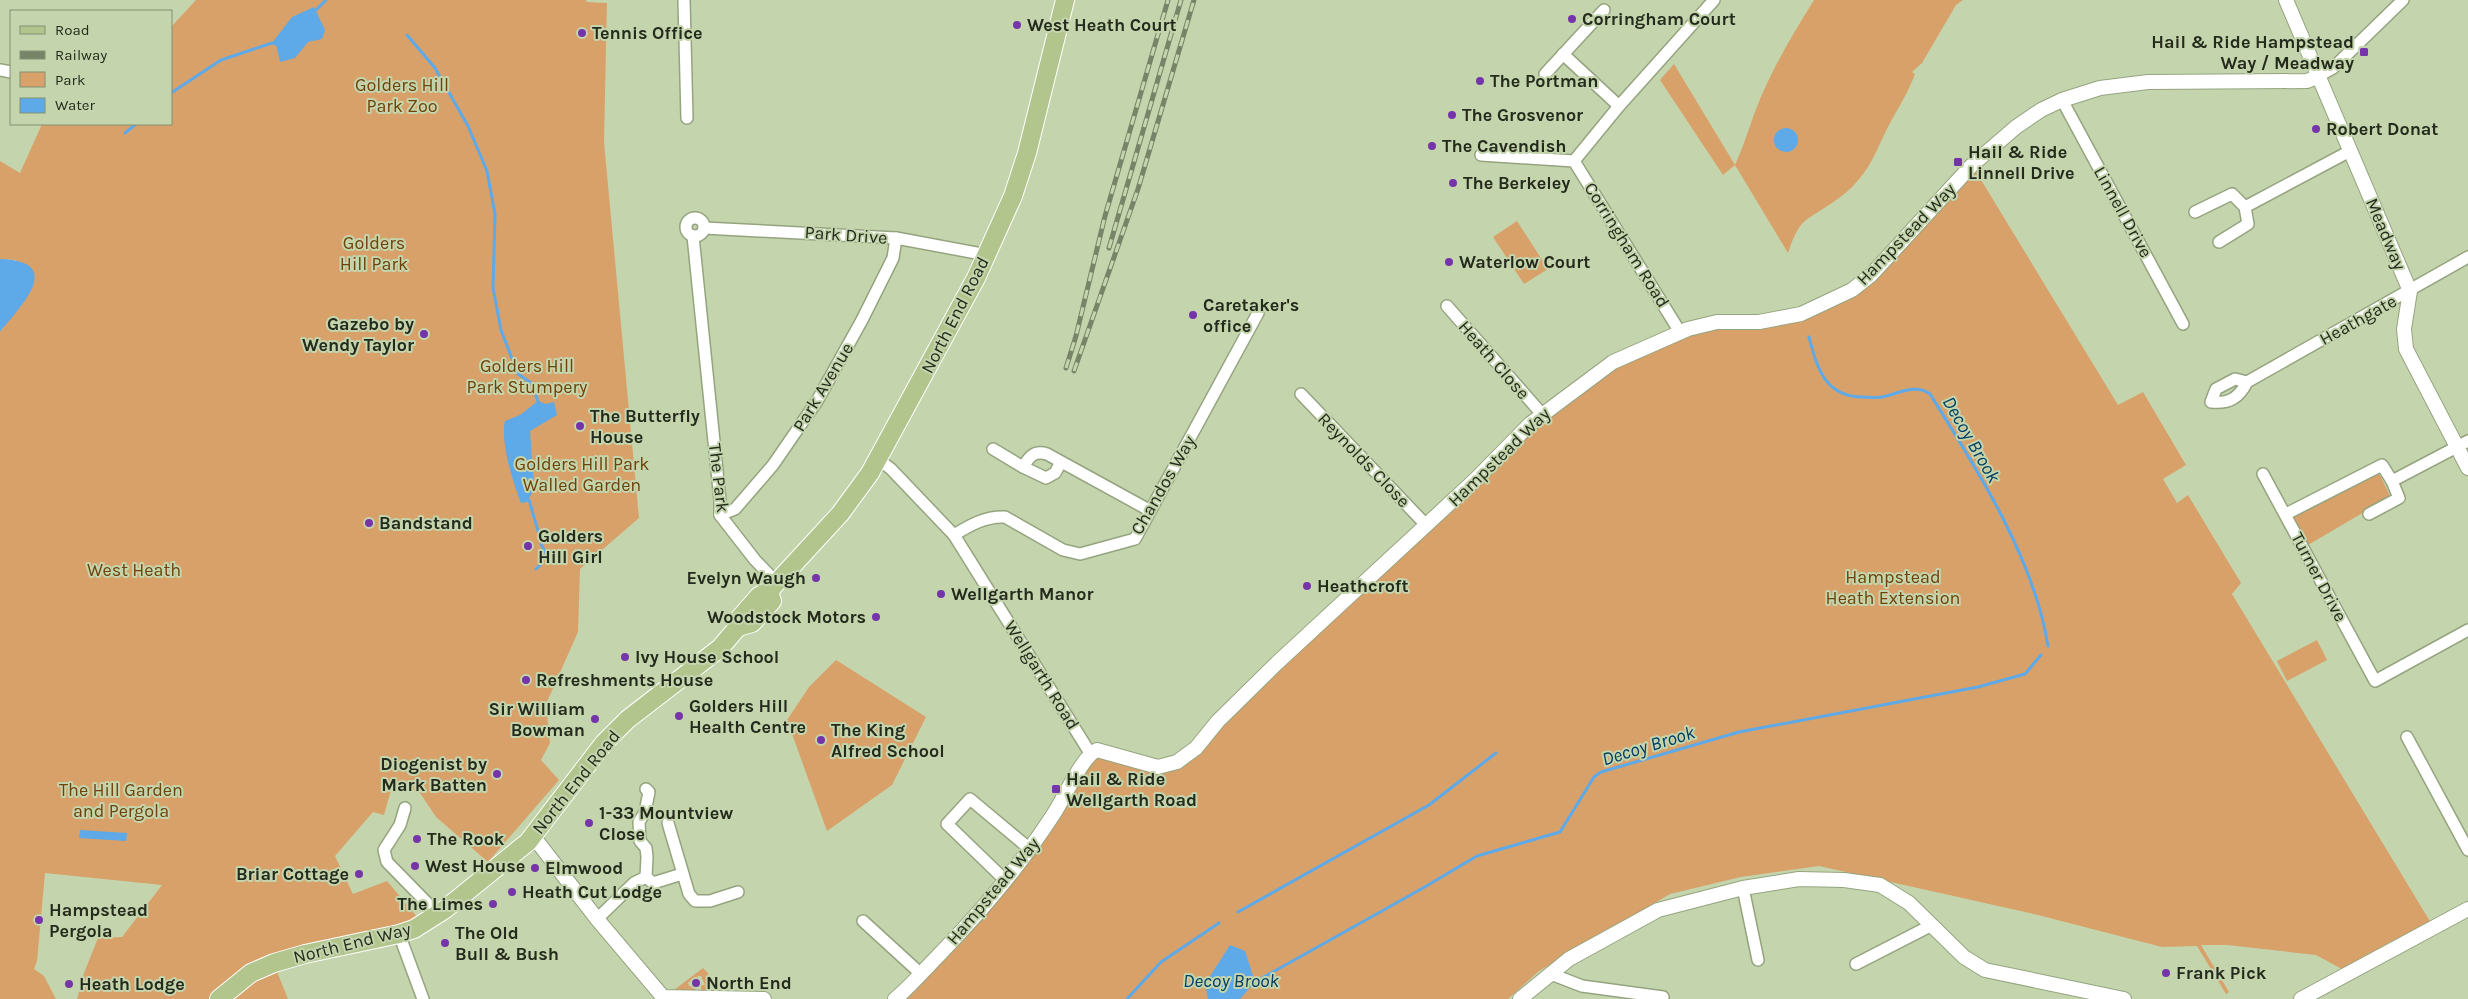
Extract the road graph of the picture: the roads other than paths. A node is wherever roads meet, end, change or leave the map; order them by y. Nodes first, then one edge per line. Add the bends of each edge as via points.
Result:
1 (684, 0) edge
2 (1065, 0) edge
3 (1714, 0) edge
4 (2286, 0) edge
5 (2403, 0) edge
6 (1604, 10) dead end
7 (1563, 54) junction
8 (1546, 74) dead end
9 (2317, 77) junction
10 (2062, 100) junction
11 (1619, 106) junction
12 (687, 118) dead end
13 (2350, 151) junction
14 (1481, 155) dead end
15 (1574, 161) junction
16 (2245, 207) junction
17 (2196, 212) dead end
18 (688, 221) dead end
19 (699, 232) junction
20 (896, 238) junction
21 (2219, 242) dead end
22 (987, 255) junction
23 (2468, 257) edge
24 (2410, 291) junction
25 (1447, 306) dead end
26 (1258, 313) dead end
27 (2184, 324) dead end
28 (1680, 332) junction
29 (2247, 382) dead end
30 (1300, 394) dead end
31 (1541, 413) junction
32 (2462, 444) edge
33 (993, 449) dead end
34 (878, 459) junction
35 (1061, 462) junction
36 (1023, 467) junction
37 (2468, 468) edge
38 (2263, 474) dead end
39 (2392, 481) junction
40 (1149, 510) junction
41 (2286, 514) junction
42 (2369, 514) dead end
43 (720, 515) junction
44 (1427, 526) junction
45 (954, 535) junction
46 (773, 587) junction
47 (2468, 630) edge
48 (2407, 737) dead end
49 (1090, 753) junction
50 (646, 789) dead end
51 (405, 808) dead end
52 (668, 823) dead end
53 (530, 839) junction
54 (1030, 850) junction
55 (2468, 850) edge
56 (682, 874) junction
57 (646, 877) junction
58 (1006, 881) junction
59 (1743, 888) junction
60 (738, 892) dead end
61 (2468, 909) edge
62 (438, 914) junction
63 (597, 919) junction
64 (863, 921) dead end
65 (1932, 925) junction
66 (400, 934) junction
67 (1758, 960) dead end
68 (1856, 964) dead end
69 (921, 974) junction
70 (1550, 974) junction
71 (1663, 997) dead end
72 (219, 999) edge
73 (423, 999) edge
74 (764, 999) edge
75 (895, 999) edge
76 (1520, 999) edge
77 (2124, 999) edge
78 (2301, 999) edge

1 - 12 street
2 - 22 main road, North End Road via 1027,153 1013,196
3 - 11 street
4 - 9 street, Meadway
5 - 9 street, Hampstead Way via 2334,68
6 - 7 street
7 - 8 street
7 - 11 street
9 - 10 street, Hampstead Way via 2307,81 2148,82 2100,88
9 - 13 street, Meadway
10 - 27 street, Linnell Drive
10 - 28 street, Hampstead Way via 2016,127 1972,165 1871,275 1852,290 1794,316 1759,322 1717,322
11 - 15 street
13 - 16 street
13 - 24 street, Meadway
14 - 15 street
15 - 28 street, Corringham Road
16 - 17 street via 2232,194
16 - 21 street via 2248,224
18 - 19 street, The Park via 686,229
19 - 20 street, Park Drive
19 - 43 street, The Park
20 - 22 street, Park Drive
20 - 43 street, Park Avenue via 893,258 817,401 773,465 735,509
22 - 34 main road, North End Road
23 - 24 street, Heathgate
24 - 29 street, Heathgate
24 - 32 street, Meadway via 2404,329 2406,349
25 - 31 street, Heath Close
26 - 40 street, Chandos Way
28 - 31 street, Hampstead Way via 1613,362
30 - 44 street, Reynolds Close
31 - 44 street, Hampstead Way
32 - 37 street, Meadway
32 - 39 street
33 - 36 street
34 - 45 street, Wellgarth Road
34 - 46 main road, North End Road via 840,514
35 - 36 street via 1038,453 1032,455
35 - 36 street via 1055,473 1046,478
35 - 40 street
38 - 41 street, Turner Drive
39 - 41 street via 2382,465
39 - 42 street via 2399,498
40 - 45 street, Chandos Way via 1135,539 1080,554 1063,550 1005,517 984,520
41 - 47 street, Turner Drive via 2375,680
43 - 46 street, The Park
44 - 49 street, Hampstead Way via 1292,648 1186,756 1169,766 1158,767 1097,750
45 - 49 street, Wellgarth Road
46 - 53 main road, North End Road via 759,596 741,616 738,627 716,652 628,719 604,743
48 - 55 street
49 - 54 street, Hampstead Way
50 - 57 street via 650,792 649,800 638,822 640,841 646,848
51 - 62 street via 384,855 387,862
52 - 56 street
53 - 62 main road, North End Way
53 - 63 street
54 - 58 street, Hampstead Way
54 - 58 street via 970,799 948,824
56 - 57 street via 653,883
56 - 60 street via 695,901 710,901
57 - 63 street via 634,883
58 - 69 street, Hampstead Way
59 - 65 street via 1799,880 1844,880 1880,885 1909,902
59 - 67 street
59 - 70 street via 1658,910 1569,959
61 - 78 street
62 - 66 main road, North End Way
63 - 74 street via 662,997
64 - 69 street
65 - 68 street
65 - 77 street via 1964,957 1985,970
66 - 72 main road, North End Way via 274,963 251,973
66 - 73 street
69 - 75 street, Hampstead Way
70 - 71 street via 1582,986
70 - 76 street

